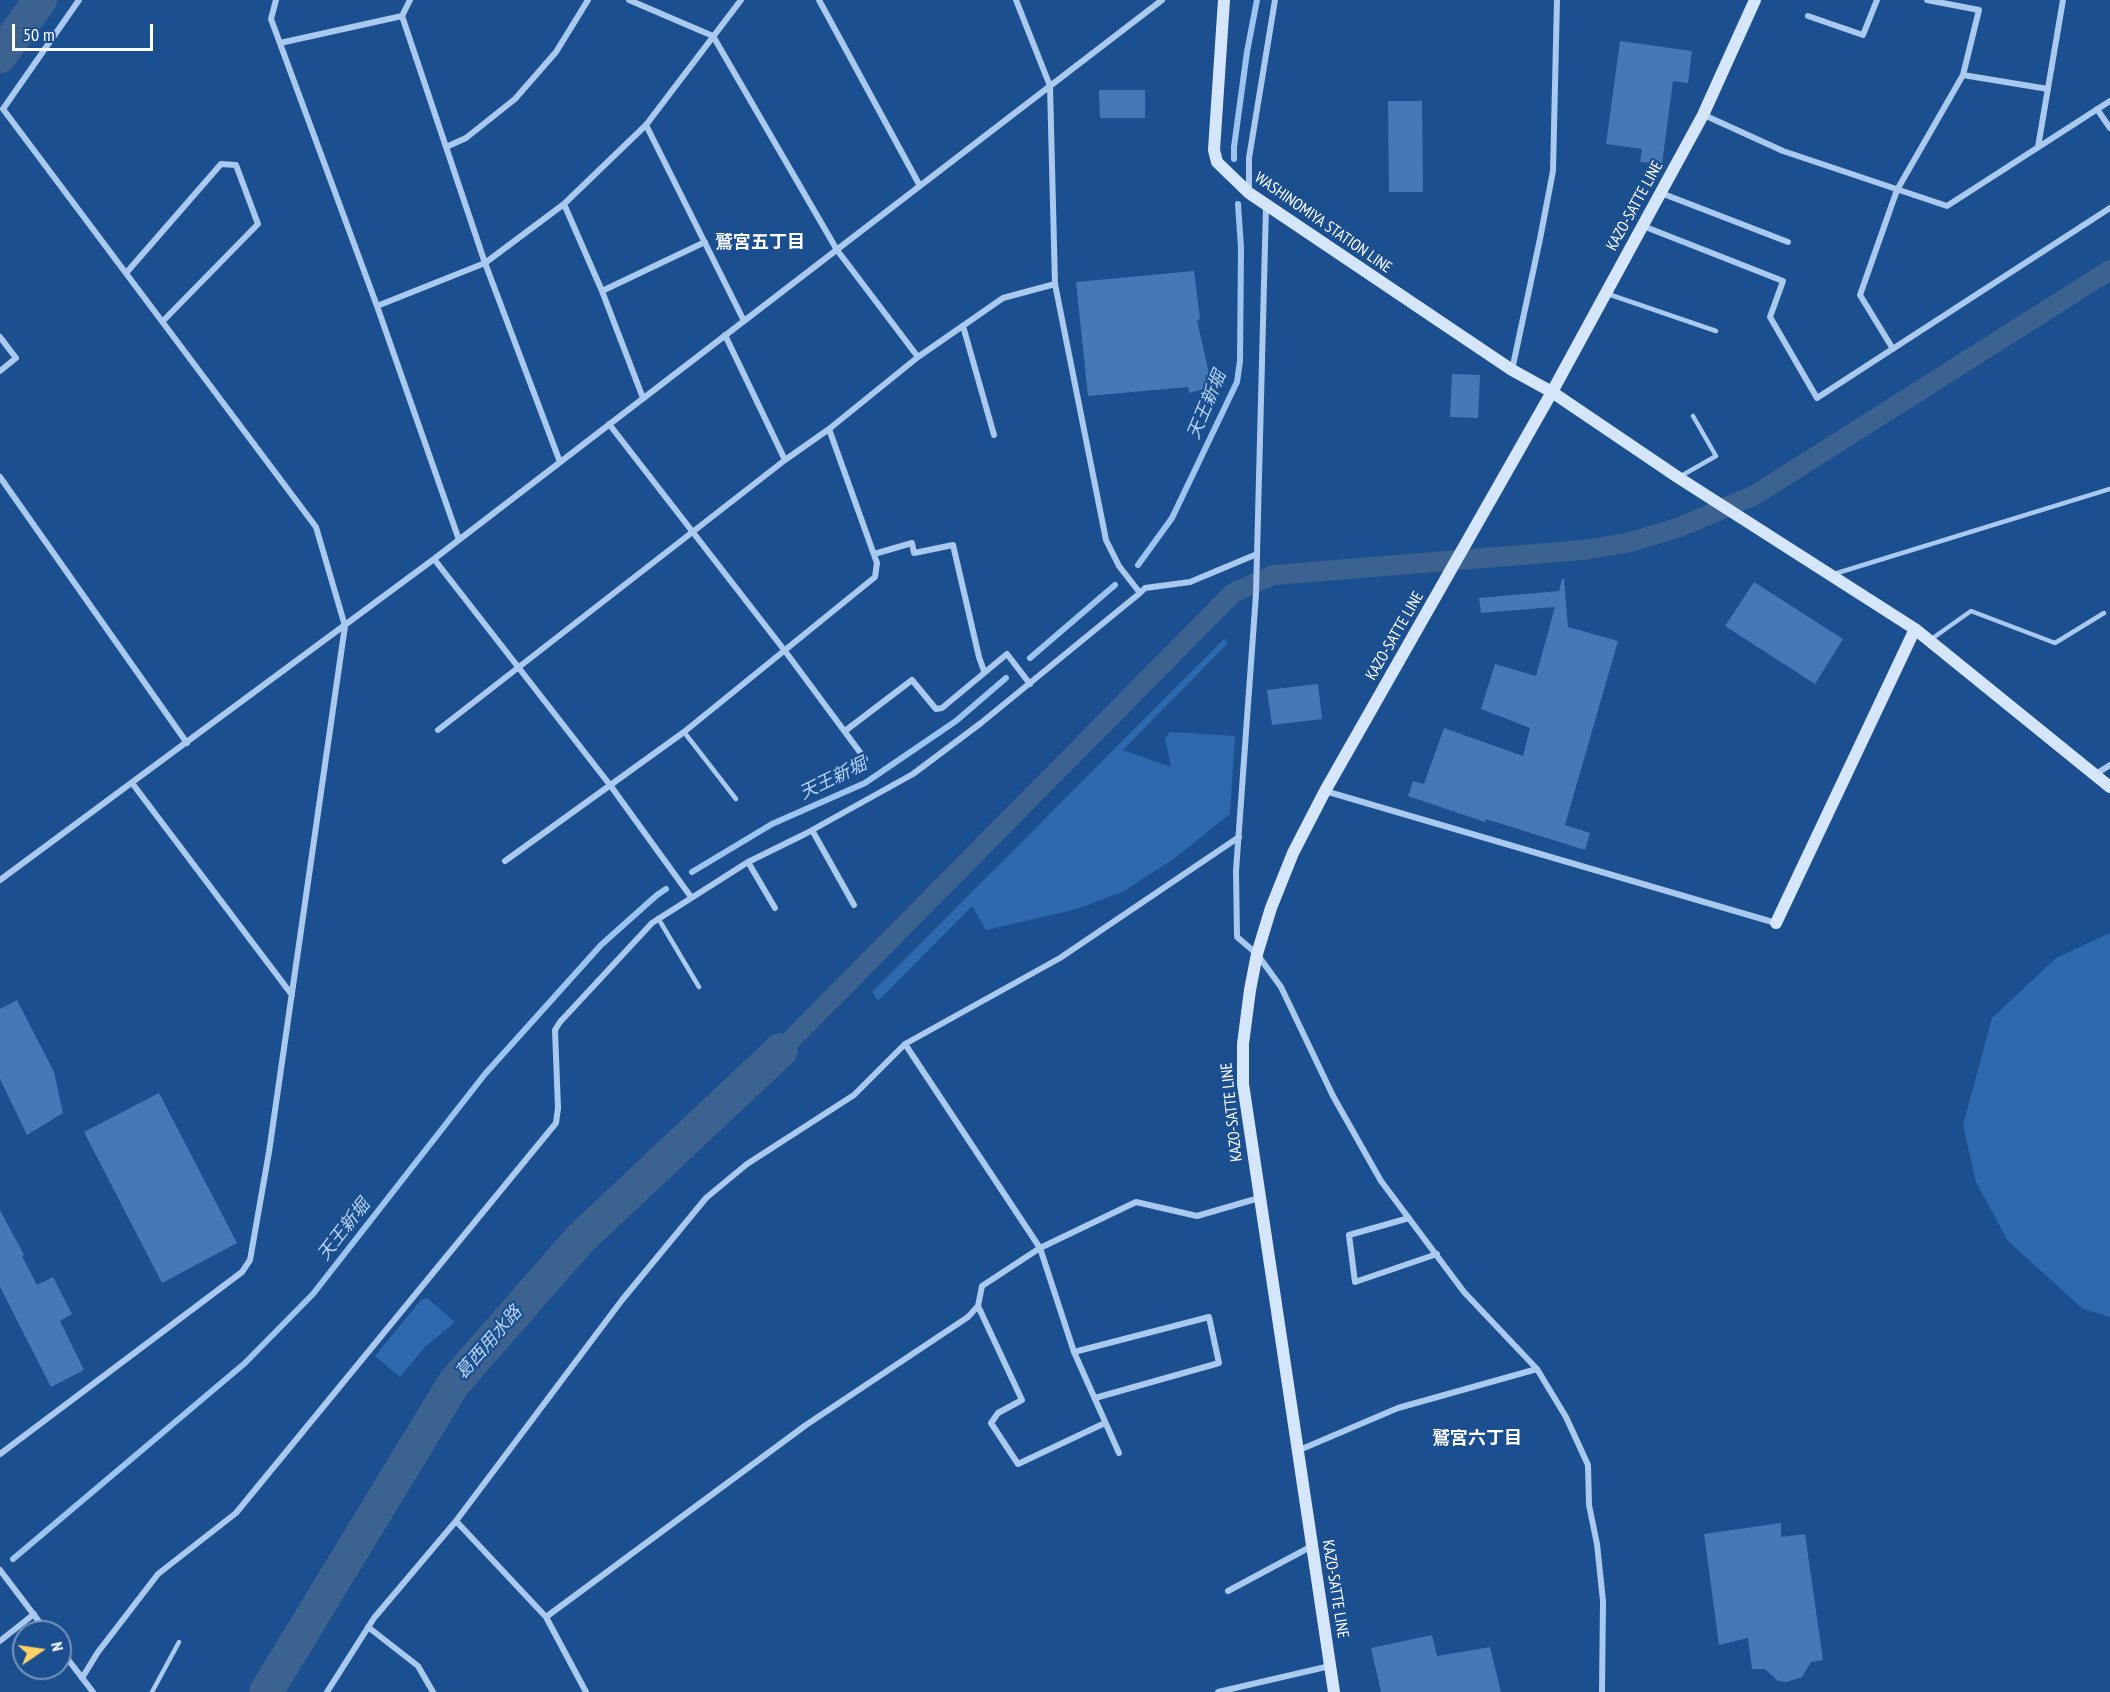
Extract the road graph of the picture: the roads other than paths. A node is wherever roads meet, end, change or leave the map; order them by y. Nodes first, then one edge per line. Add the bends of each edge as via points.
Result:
1 (79, 0) edge
2 (276, 0) edge
3 (410, 0) edge
4 (588, 0) edge
5 (629, 0) edge
6 (741, 0) edge
7 (819, 0) edge
8 (1016, 0) edge
9 (1162, 0) edge
10 (1224, 0) edge
11 (1275, 0) edge
12 (1557, 0) edge
13 (1755, 0) edge
14 (1878, 0) edge
15 (1928, 0) edge
16 (2063, 0) edge
17 (402, 16) junction
18 (1808, 16) dead end
19 (713, 36) junction
20 (280, 43) junction
21 (1963, 75) junction
22 (1050, 86) junction
23 (2048, 89) junction
24 (2110, 101) edge
25 (2097, 109) junction
26 (1, 111) edge
27 (1703, 115) junction
28 (646, 125) junction
29 (2110, 128) edge
30 (446, 147) junction
31 (2038, 147) junction
32 (920, 186) junction
33 (1897, 190) junction
34 (1249, 193) junction
35 (1661, 193) junction
36 (564, 204) junction
37 (1266, 206) junction
38 (2110, 208) edge
39 (1643, 225) junction
40 (705, 242) junction
41 (1788, 242) dead end
42 (837, 250) junction
43 (485, 263) junction
44 (127, 272) junction
45 (1055, 284) junction
46 (602, 291) junction
47 (1606, 293) junction
48 (377, 306) junction
49 (163, 321) junction
50 (744, 321) junction
51 (963, 326) junction
52 (1716, 331) dead end
53 (725, 335) junction
54 (0, 337) edge
55 (1893, 349) junction
56 (918, 357) junction
57 (0, 370) edge
58 (1512, 370) junction
59 (1552, 392) junction
60 (643, 398) junction
61 (1693, 416) dead end
62 (609, 424) junction
63 (829, 429) junction
64 (994, 435) dead end
65 (785, 460) junction
66 (560, 462) junction
67 (0, 477) edge
68 (1679, 478) junction
69 (2110, 489) edge
70 (693, 533) junction
71 (459, 540) junction
72 (874, 554) junction
73 (1257, 554) junction
74 (434, 559) junction
75 (1831, 575) junction
76 (1140, 593) junction
77 (2104, 613) dead end
78 (345, 626) junction
79 (1915, 629) junction
80 (1929, 640) junction
81 (785, 651) junction
82 (517, 667) junction
83 (984, 671) junction
84 (1030, 684) junction
85 (438, 730) dead end
86 (845, 731) junction
87 (684, 732) junction
88 (186, 742) junction
89 (864, 759) dead end
90 (2110, 765) edge
91 (2096, 774) junction
92 (132, 783) junction
93 (610, 785) junction
94 (2110, 787) edge
95 (1325, 791) junction
96 (736, 799) dead end
97 (813, 830) junction
98 (1239, 837) junction
99 (505, 861) dead end
100 (748, 862) junction
101 (0, 880) edge
102 (691, 897) junction
103 (854, 905) dead end
104 (775, 908) dead end
105 (658, 918) junction
106 (1776, 923) joint
107 (1257, 954) junction
108 (699, 987) dead end
109 (292, 995) junction
110 (905, 1044) junction
111 (1259, 1198) junction
112 (1409, 1218) junction
113 (1040, 1248) junction
114 (1437, 1254) junction
115 (978, 1306) junction
116 (1074, 1352) junction
117 (1537, 1369) junction
118 (1095, 1398) junction
119 (1105, 1423) junction
120 (1297, 1451) junction
121 (0, 1454) edge
122 (1119, 1454) dead end
123 (456, 1521) junction
124 (1312, 1546) junction
125 (0, 1570) edge
126 (1228, 1591) dead end
127 (34, 1614) junction
128 (546, 1617) junction
129 (38, 1620) edge
130 (368, 1627) junction
131 (0, 1641) edge
132 (179, 1642) dead end
133 (72, 1665) edge
134 (1330, 1666) junction
135 (82, 1678) junction
136 (1235, 1690) edge
137 (92, 1692) edge
138 (152, 1692) edge
139 (327, 1692) edge
140 (433, 1692) edge
141 (586, 1692) edge
142 (1218, 1692) edge
143 (1334, 1692) edge
144 (1602, 1692) edge

1 - 26 street
2 - 20 street via 271,19
3 - 17 street
4 - 30 street via 556,52 515,99 466,138
5 - 19 street
6 - 19 street
7 - 32 street
8 - 22 street
9 - 22 street
10 - 34 main road, WASHINOMIYA STATION LINE via 1214,150 1217,162
11 - 34 street via 1249,158
12 - 58 street via 1553,171
13 - 27 main road, KAZO-SATTE LINE
14 - 18 street via 1863,35
15 - 21 street via 1979,10
16 - 23 street
17 - 20 street
17 - 30 street
19 - 28 street
19 - 42 street
20 - 48 street
21 - 23 street
21 - 33 street
22 - 32 street
22 - 45 street
23 - 31 street
24 - 25 street
25 - 29 street
25 - 31 street
26 - 44 street
27 - 33 street via 1783,151
27 - 35 main road, KAZO-SATTE LINE
28 - 36 street
28 - 40 street
30 - 43 street
31 - 33 street via 1947,206
32 - 42 street
33 - 55 street via 1860,295
34 - 37 main road, WASHINOMIYA STATION LINE
35 - 39 main road, KAZO-SATTE LINE
35 - 41 street
36 - 43 street
36 - 46 street
37 - 58 main road, WASHINOMIYA STATION LINE
37 - 73 street
38 - 55 street
39 - 47 main road, KAZO-SATTE LINE
39 - 55 street via 1783,281 1770,317 1817,398
40 - 46 street
40 - 50 street
42 - 50 street
42 - 56 street
43 - 48 street
43 - 66 street
44 - 49 street
44 - 49 street via 221,164 236,165 258,224
45 - 51 street via 1003,298
45 - 76 street via 1106,540 1119,566
46 - 60 street
47 - 52 lane
47 - 59 main road, KAZO-SATTE LINE
48 - 71 street
49 - 78 street via 316,527
50 - 53 street
51 - 56 street
51 - 64 street
53 - 60 street
53 - 65 street
54 - 57 street via 15,358
56 - 63 street
58 - 59 main road, WASHINOMIYA STATION LINE
59 - 68 main road, WASHINOMIYA STATION LINE
59 - 95 main road, KAZO-SATTE LINE
60 - 62 street
61 - 68 lane via 1716,456
62 - 66 street
62 - 70 street
63 - 65 street
63 - 72 street
65 - 70 street
66 - 71 street
67 - 88 street
68 - 75 main road, WASHINOMIYA STATION LINE
69 - 75 lane
70 - 81 street
70 - 82 street
71 - 74 street
72 - 81 street via 878,563 875,577
72 - 83 street via 912,543 914,553 953,545
73 - 76 street via 1190,582 1145,588
73 - 98 street
74 - 78 street
74 - 82 street
75 - 79 main road, WASHINOMIYA STATION LINE
76 - 84 street
77 - 80 lane via 2055,643 1971,611
78 - 88 street
78 - 109 street
79 - 80 main road, WASHINOMIYA STATION LINE
79 - 106 main road
80 - 91 main road, WASHINOMIYA STATION LINE
81 - 86 street
81 - 87 street
82 - 85 street
82 - 93 street
83 - 84 street via 1007,654
83 - 86 street via 936,709 912,680
84 - 97 street via 913,774
86 - 89 street
87 - 93 street
87 - 96 lane
88 - 92 street
90 - 91 street
91 - 94 main road, WASHINOMIYA STATION LINE
92 - 101 street
92 - 109 street
93 - 99 street
93 - 102 street
95 - 106 street
95 - 107 main road, KAZO-SATTE LINE via 1289,864
97 - 100 street
97 - 103 street
98 - 107 street via 1238,937
98 - 110 street via 1060,958
100 - 102 street
100 - 104 street
102 - 105 street
105 - 108 lane
105 - 135 street via 555,1030 556,1123 236,1513 158,1574
107 - 111 main road, KAZO-SATTE LINE via 1243,1044 1243,1084
107 - 112 street via 1281,987 1333,1096 1381,1181
109 - 121 street via 250,1260 242,1272
110 - 113 street
110 - 123 street via 854,1095 747,1164 706,1198 622,1300
111 - 113 street via 1197,1216 1136,1202
111 - 120 main road, KAZO-SATTE LINE
112 - 114 street
112 - 114 street via 1349,1235 1356,1282
113 - 115 street via 982,1286
113 - 116 street
114 - 117 street via 1464,1292
115 - 119 street via 1022,1400 998,1413 991,1423 1018,1464
115 - 128 street via 968,1317 806,1425
116 - 118 street
116 - 118 street via 1209,1317 1219,1363
117 - 120 street via 1398,1408
117 - 144 street via 1588,1464 1589,1505 1604,1601
118 - 119 street
119 - 122 street
120 - 124 main road, KAZO-SATTE LINE
123 - 128 street
123 - 130 street
124 - 126 street
124 - 134 main road, KAZO-SATTE LINE
125 - 127 street
127 - 129 street
127 - 131 street
128 - 141 street
130 - 139 street
130 - 140 street via 418,1666
132 - 138 lane
133 - 135 street
134 - 136 street
134 - 143 main road, KAZO-SATTE LINE
135 - 137 street
136 - 142 street

